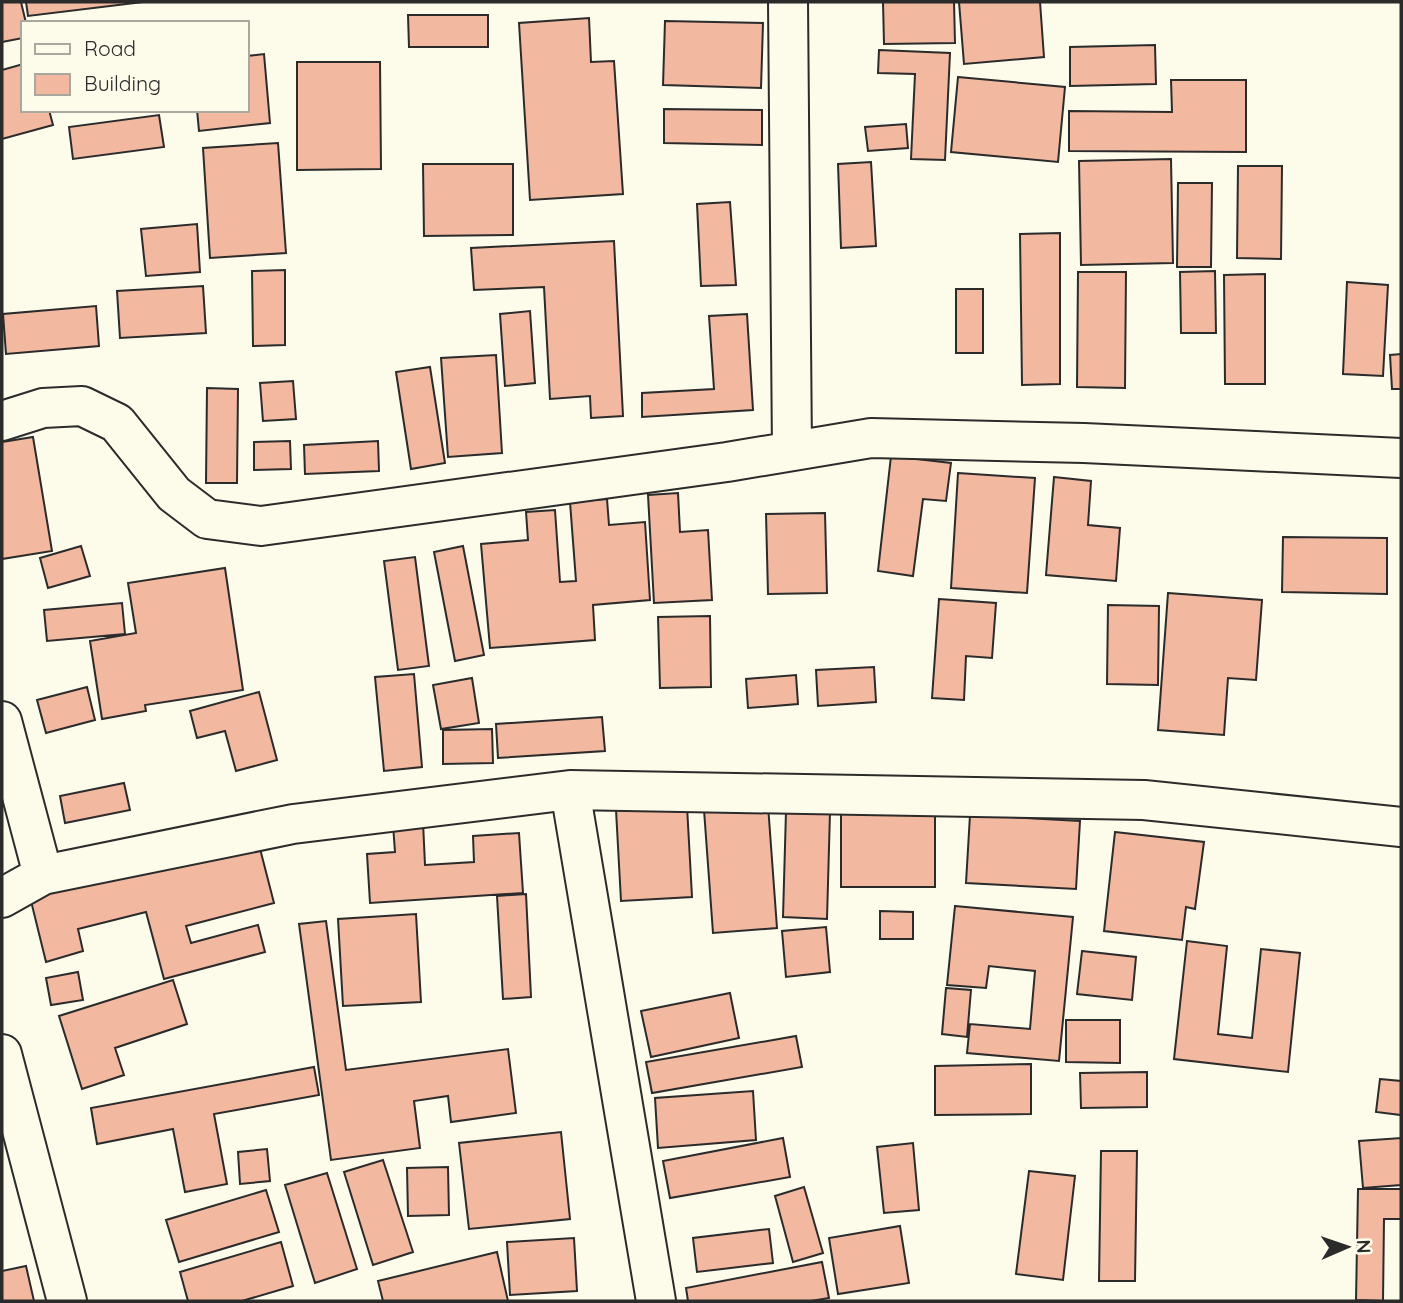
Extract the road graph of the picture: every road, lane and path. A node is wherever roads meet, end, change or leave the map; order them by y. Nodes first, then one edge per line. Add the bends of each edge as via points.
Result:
1 (788, 2) edge
2 (2, 421) edge
3 (792, 451) junction
4 (1401, 458) edge
5 (2, 721) edge
6 (570, 790) junction
7 (1401, 827) edge
8 (43, 875) junction
9 (2, 898) edge
10 (2, 1054) edge
11 (67, 1301) edge
12 (656, 1301) edge

1 - 3 street
2 - 3 street via 43,408 82,406 117,423 174,494 207,519 261,526
3 - 4 street via 871,438
5 - 8 street
6 - 7 street via 1144,800
6 - 8 street via 293,824
6 - 12 street
8 - 9 street
10 - 11 street

